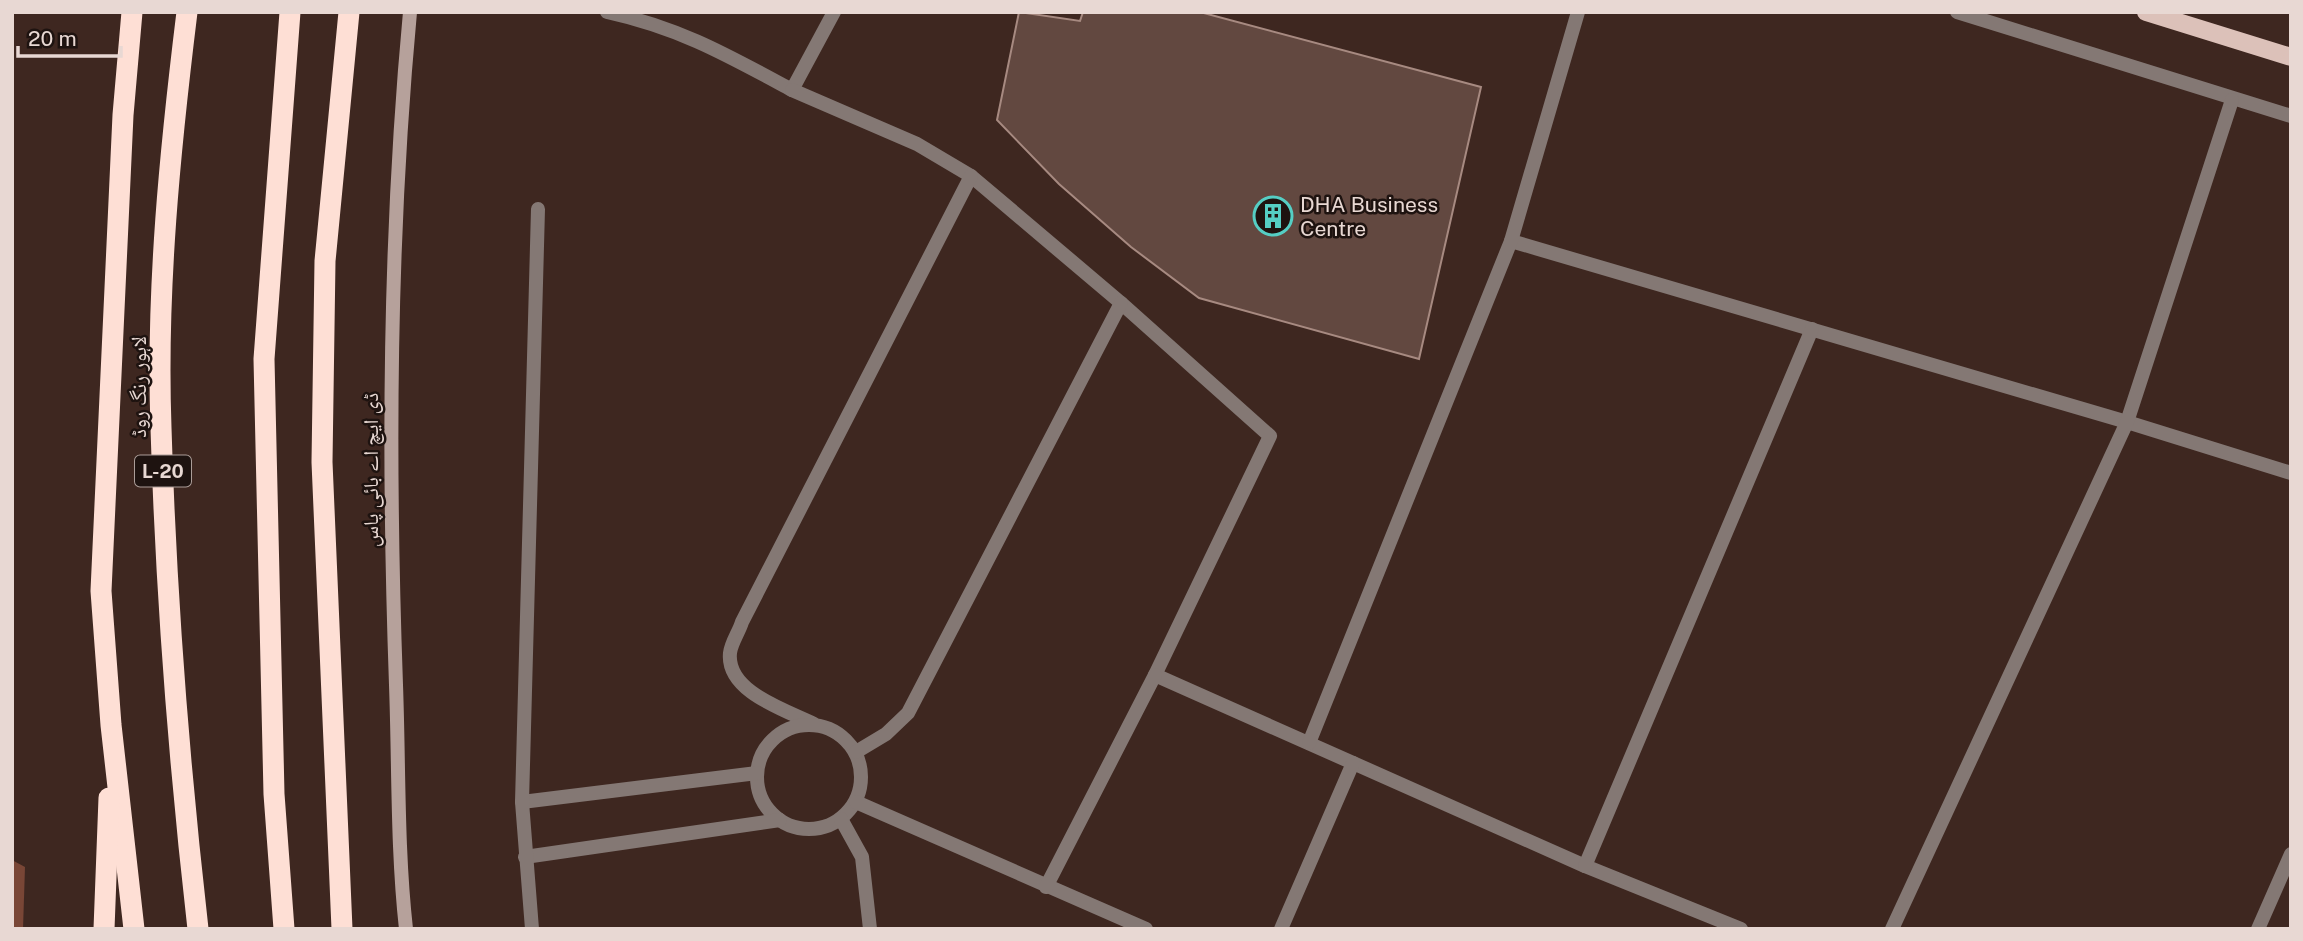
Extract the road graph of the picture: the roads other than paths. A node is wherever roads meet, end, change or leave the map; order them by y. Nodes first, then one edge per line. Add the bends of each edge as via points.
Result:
1 (132, 12) edge
2 (187, 12) edge
3 (290, 12) edge
4 (349, 12) edge
5 (410, 12) edge
6 (607, 12) edge
7 (834, 12) edge
8 (1578, 12) edge
9 (1957, 12) edge
10 (2146, 12) edge
11 (2291, 57) edge
12 (792, 90) junction
13 (2232, 100) junction
14 (2291, 116) edge
15 (971, 176) junction
16 (538, 209) dead end
17 (1511, 241) junction
18 (1121, 303) junction
19 (1812, 329) junction
20 (2127, 422) junction
21 (2291, 474) edge
22 (1155, 675) junction
23 (111, 724) junction
24 (814, 724) junction
25 (1309, 743) junction
26 (856, 752) junction
27 (1353, 763) junction
28 (757, 772) junction
29 (522, 802) junction
30 (856, 802) junction
31 (841, 819) junction
32 (780, 820) junction
33 (2291, 854) edge
34 (525, 857) junction
35 (1585, 866) junction
36 (1046, 887) junction
37 (104, 929) edge
38 (134, 929) edge
39 (198, 929) edge
40 (284, 929) edge
41 (342, 929) edge
42 (406, 929) edge
43 (532, 929) edge
44 (870, 929) edge
45 (1146, 929) edge
46 (1281, 929) edge
47 (1741, 929) edge
48 (1892, 929) edge
49 (2258, 929) edge

1 - 23 highway via 101,591
2 - 39 highway, لاہور رنگ روڈ / L-20 via 165,227 161,427 183,799
3 - 40 highway via 264,359 274,794
4 - 41 highway via 325,261 321,462
5 - 42 main road, ڈی ایچ اے بائی پاس via 390,333 391,532
6 - 12 street via 704,42
7 - 12 street
8 - 17 street
9 - 13 street
10 - 11 main road
12 - 15 street via 917,144
13 - 14 street
13 - 20 street
15 - 18 street
15 - 24 street via 730,652 732,672 748,690
16 - 29 street
17 - 19 street
17 - 25 street
18 - 22 street via 1270,436
18 - 26 street via 908,713 886,734
19 - 20 street
19 - 35 street
20 - 21 street
20 - 48 street
22 - 25 street
22 - 36 street
23 - 37 highway
23 - 38 highway
24 - 26 street via 845,738
24 - 28 street via 787,729 766,747
25 - 27 street
26 - 30 street via 862,777
27 - 35 street
27 - 46 street
28 - 29 street
28 - 32 street via 759,791
29 - 34 street
30 - 31 street
30 - 36 street
31 - 32 street via 821,828 800,828
31 - 44 street via 862,857
32 - 34 street
33 - 49 street
34 - 43 street
35 - 47 street
36 - 45 street

